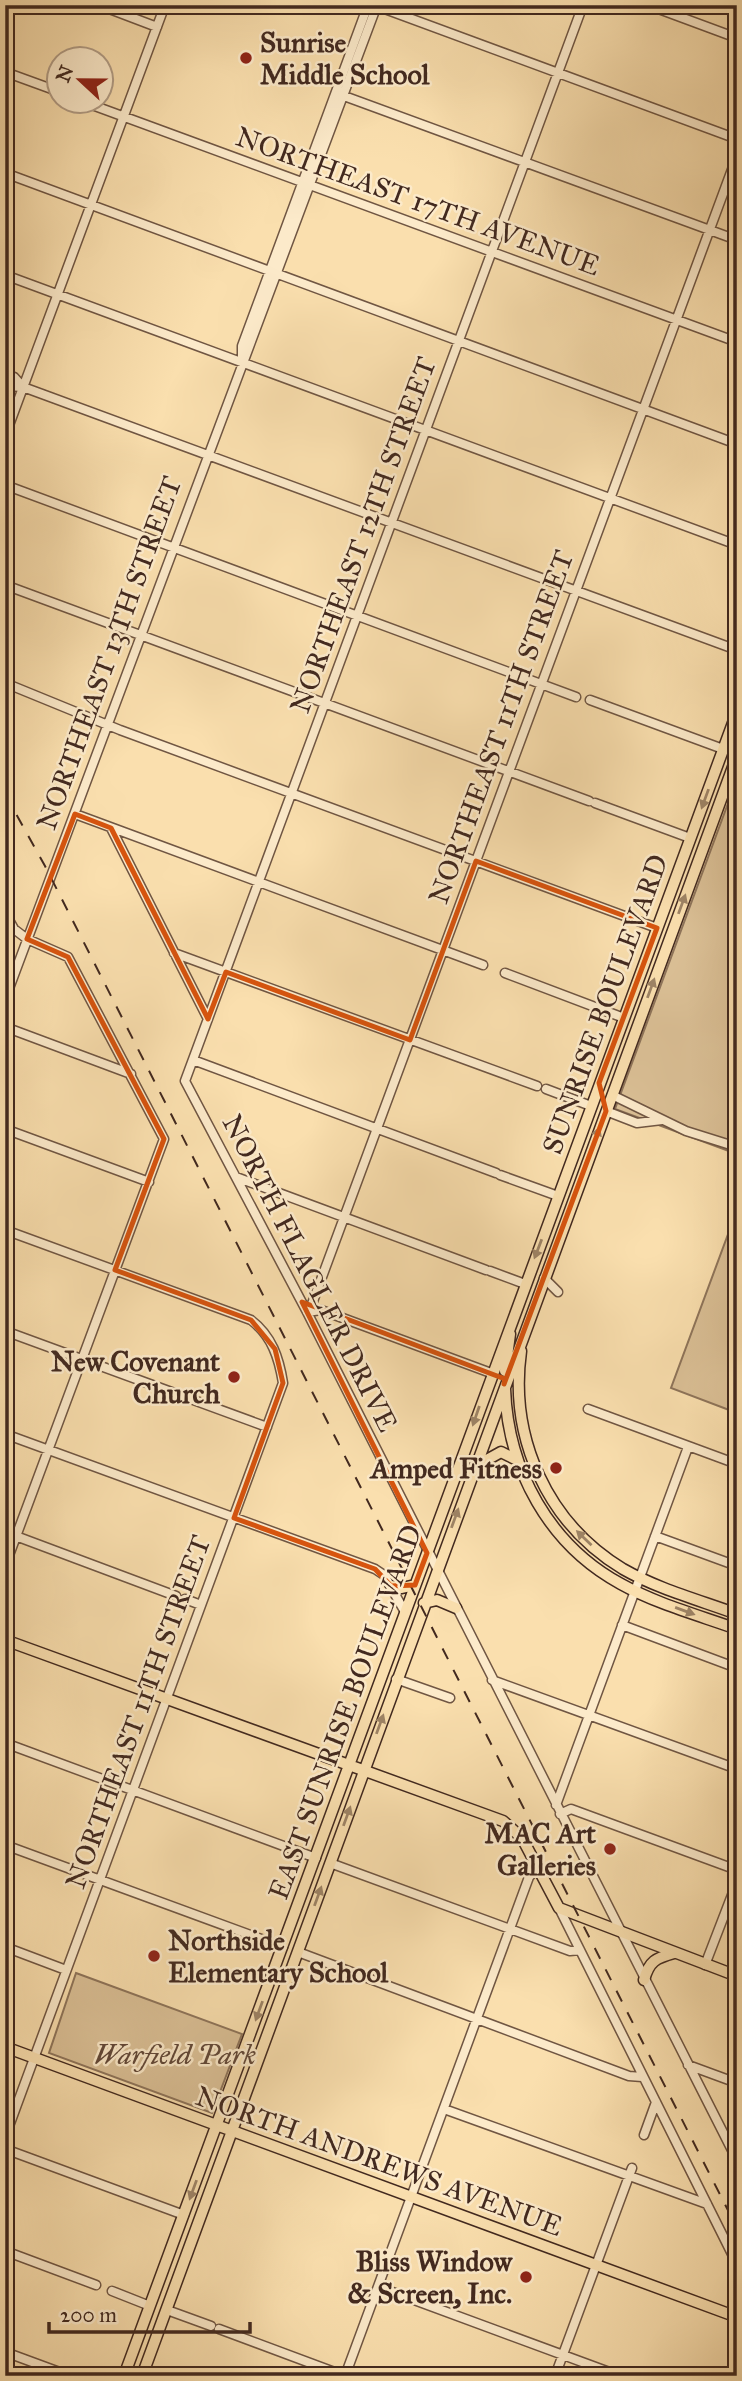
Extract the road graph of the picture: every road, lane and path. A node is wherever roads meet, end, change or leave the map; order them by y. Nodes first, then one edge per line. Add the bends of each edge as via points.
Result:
1 (99, 5) edge
2 (165, 5) edge
3 (368, 5) edge
4 (376, 5) edge
5 (583, 5) edge
6 (648, 5) edge
7 (157, 27) junction
8 (737, 38) edge
9 (5, 72) edge
10 (558, 73) junction
11 (46, 88) edge
12 (344, 96) junction
13 (116, 113) edge
14 (124, 116) junction
15 (737, 139) edge
16 (737, 156) edge
17 (526, 162) junction
18 (5, 173) edge
19 (306, 184) junction
20 (91, 204) junction
21 (710, 230) junction
22 (737, 240) edge
23 (492, 252) junction
24 (273, 272) junction
25 (5, 275) edge
26 (58, 294) junction
27 (676, 320) junction
28 (460, 340) junction
29 (737, 342) edge
30 (241, 362) junction
31 (5, 374) edge
32 (5, 386) edge
33 (23, 387) junction
34 (642, 410) junction
35 (426, 430) junction
36 (5, 436) edge
37 (737, 444) edge
38 (207, 455) junction
39 (5, 485) edge
40 (610, 498) junction
41 (391, 524) junction
42 (737, 545) edge
43 (174, 546) junction
44 (5, 585) edge
45 (575, 590) junction
46 (358, 614) junction
47 (141, 635) junction
48 (737, 650) edge
49 (541, 682) junction
50 (5, 683) edge
51 (576, 697) dead end
52 (590, 700) dead end
53 (325, 704) junction
54 (737, 712) edge
55 (108, 723) junction
56 (723, 749) junction
57 (737, 756) edge
58 (509, 771) junction
59 (292, 793) junction
60 (75, 814) junction
61 (111, 828) junction
62 (690, 838) junction
63 (476, 861) junction
64 (259, 881) junction
65 (5, 913) edge
66 (657, 928) junction
67 (27, 939) junction
68 (443, 951) junction
69 (174, 953) junction
70 (663, 956) junction
71 (483, 965) dead end
72 (226, 972) junction
73 (505, 973) dead end
74 (5, 999) edge
75 (624, 1018) junction
76 (208, 1019) junction
77 (5, 1027) edge
78 (410, 1040) junction
79 (193, 1060) junction
80 (131, 1074) junction
81 (185, 1081) joint
82 (599, 1083) junction
83 (612, 1095) junction
84 (591, 1106) junction
85 (606, 1111) junction
86 (662, 1120) junction
87 (5, 1129) edge
88 (377, 1129) junction
89 (737, 1147) edge
90 (566, 1175) junction
91 (236, 1178) junction
92 (149, 1182) junction
93 (558, 1196) junction
94 (573, 1201) junction
95 (344, 1218) junction
96 (5, 1230) edge
97 (115, 1270) junction
98 (544, 1278) junction
99 (525, 1284) junction
100 (540, 1289) junction
101 (307, 1312) junction
102 (514, 1313) junction
103 (5, 1331) edge
104 (524, 1333) junction
105 (83, 1359) junction
106 (491, 1373) junction
107 (505, 1384) junction
108 (588, 1409) dead end
109 (267, 1427) junction
110 (5, 1434) edge
111 (688, 1447) junction
112 (47, 1450) junction
113 (518, 1463) junction
114 (737, 1464) edge
115 (474, 1467) junction
116 (234, 1518) junction
117 (5, 1532) edge
118 (16, 1535) junction
119 (655, 1536) junction
120 (427, 1553) junction
121 (5, 1566) edge
122 (737, 1566) edge
123 (437, 1570) junction
124 (640, 1577) junction
125 (415, 1585) junction
126 (391, 1586) junction
127 (634, 1591) junction
128 (424, 1603) junction
129 (201, 1605) junction
130 (456, 1608) junction
131 (405, 1612) junction
132 (737, 1614) edge
133 (622, 1625) junction
134 (737, 1629) edge
135 (411, 1639) junction
136 (5, 1640) edge
137 (737, 1668) edge
138 (396, 1679) junction
139 (492, 1679) junction
140 (167, 1697) junction
141 (450, 1698) dead end
142 (589, 1715) junction
143 (5, 1743) edge
144 (350, 1763) junction
145 (364, 1769) junction
146 (737, 1769) edge
147 (133, 1790) junction
148 (558, 1810) junction
149 (5, 1845) edge
150 (316, 1858) junction
151 (330, 1863) junction
152 (537, 1868) junction
153 (737, 1870) edge
154 (100, 1880) junction
155 (737, 1882) edge
156 (559, 1908) junction
157 (290, 1928) junction
158 (510, 1929) junction
159 (621, 1933) junction
160 (5, 1947) edge
161 (283, 1947) junction
162 (580, 1950) junction
163 (298, 1952) junction
164 (674, 1953) junction
165 (705, 1965) junction
166 (66, 1970) junction
167 (289, 1975) junction
168 (737, 1976) edge
169 (644, 1980) junction
170 (478, 2020) junction
171 (5, 2047) edge
172 (34, 2057) junction
173 (688, 2065) junction
174 (642, 2077) junction
175 (737, 2083) edge
176 (656, 2102) junction
177 (444, 2109) junction
178 (217, 2126) junction
179 (230, 2131) junction
180 (644, 2135) dead end
181 (5, 2137) edge
182 (5, 2149) edge
183 (737, 2161) edge
184 (630, 2172) junction
185 (411, 2198) junction
186 (707, 2204) junction
187 (184, 2215) junction
188 (5, 2251) edge
189 (737, 2264) edge
190 (596, 2266) junction
191 (96, 2285) dead end
192 (379, 2287) junction
193 (112, 2291) dead end
194 (150, 2306) junction
195 (167, 2310) junction
196 (737, 2318) edge
197 (157, 2335) junction
198 (5, 2352) edge
199 (563, 2354) junction
200 (62, 2373) dead end
201 (124, 2376) edge
202 (142, 2376) edge
203 (345, 2376) edge
204 (555, 2376) edge
205 (620, 2376) edge

1 - 7 street
2 - 7 street
3 - 19 street, NORTHEAST 13TH STREET
4 - 10 street
4 - 12 street, NORTHEAST 13TH STREET
5 - 10 street, NORTHEAST 12TH STREET
6 - 8 street
7 - 14 street
9 - 11 street
10 - 15 street
10 - 17 street, NORTHEAST 12TH STREET
12 - 17 street
12 - 19 street, NORTHEAST 13TH STREET
13 - 14 street, NORTHEAST 17TH AVENUE
14 - 19 street, NORTHEAST 17TH AVENUE
14 - 20 street
16 - 21 street, NORTHEAST 11TH STREET
17 - 21 street
17 - 23 street, NORTHEAST 12TH STREET
18 - 20 street
19 - 23 street, NORTHEAST 17TH AVENUE
19 - 24 street, NORTHEAST 13TH STREET
20 - 24 street
20 - 26 street
21 - 22 street
21 - 27 street, NORTHEAST 11TH STREET
23 - 27 street, NORTHEAST 17TH AVENUE
23 - 28 street, NORTHEAST 12TH STREET
24 - 28 street
24 - 30 street, NORTHEAST 13TH STREET via 253,343
25 - 26 street
26 - 30 street
26 - 33 street
27 - 29 street, NORTHEAST 17TH AVENUE
27 - 34 street, NORTHEAST 11TH STREET
28 - 34 street
28 - 35 street, NORTHEAST 12TH STREET
30 - 35 street
30 - 38 street, NORTHEAST 13TH STREET
31 - 33 street
32 - 33 street
33 - 36 street
33 - 38 street
34 - 37 street
34 - 40 street, NORTHEAST 11TH STREET
35 - 40 street
35 - 41 street, NORTHEAST 12TH STREET
38 - 41 street
38 - 43 street, NORTHEAST 13TH STREET
39 - 43 street
40 - 42 street
40 - 45 street, NORTHEAST 11TH STREET
41 - 45 street
41 - 46 street, NORTHEAST 12TH STREET
43 - 46 street
43 - 47 street, NORTHEAST 13TH STREET
44 - 47 street
45 - 48 street
45 - 49 street, NORTHEAST 11TH STREET
46 - 49 street
46 - 53 street, NORTHEAST 12TH STREET
47 - 53 street
47 - 55 street, NORTHEAST 13TH STREET
49 - 51 street
49 - 58 street, NORTHEAST 11TH STREET
50 - 55 street
52 - 56 street
53 - 58 street
53 - 59 street, NORTHEAST 12TH STREET
54 - 56 main road, SUNRISE BOULEVARD
55 - 59 street
55 - 60 street, NORTHEAST 13TH STREET
56 -> 62 main road, SUNRISE BOULEVARD
70 -> 57 main road, SUNRISE BOULEVARD
58 - 62 street
58 - 63 street, NORTHEAST 11TH STREET
59 - 63 street
59 - 64 street, NORTHEAST 12TH STREET
60 - 61 street
60 - 67 street, NORTHEAST 13TH STREET
61 - 64 street
61 - 69 street
62 - 66 main road, SUNRISE BOULEVARD
63 - 66 street
63 - 68 street, NORTHEAST 11TH STREET
64 - 68 street
64 - 72 street, NORTHEAST 12TH STREET
65 - 67 street
66 - 70 main road
66 - 75 main road, SUNRISE BOULEVARD
67 - 74 street, NORTHEAST 13TH STREET
67 - 80 street via 68,957
68 - 71 street
68 - 78 street, NORTHEAST 11TH STREET
69 - 72 street
69 - 76 street
83 -> 70 main road, SUNRISE BOULEVARD
72 - 76 street, NORTHEAST 12TH STREET
72 - 78 street
73 - 75 street
75 - 82 main road, SUNRISE BOULEVARD
76 - 79 street, NORTHEAST 12TH STREET
77 - 80 street
78 - 84 street
78 - 88 street, NORTHEAST 11TH STREET
79 - 81 street, NORTHEAST 12TH STREET
79 - 88 street
80 - 92 street via 164,1139
81 - 91 street, NORTH FLAGLER DRIVE
82 - 84 main road, SUNRISE BOULEVARD
82 - 85 main road
83 - 85 main road, SUNRISE BOULEVARD
83 - 86 street
84 - 90 main road, SUNRISE BOULEVARD
85 - 86 street via 637,1123
94 -> 85 main road, SUNRISE BOULEVARD
86 - 89 street
87 - 92 street
88 - 93 street
88 - 95 street, NORTHEAST 11TH STREET
90 - 93 main road, SUNRISE BOULEVARD
90 - 94 main road
91 - 95 street
91 - 101 street, NORTH FLAGLER DRIVE
92 - 97 street
93 -> 99 main road, SUNRISE BOULEVARD
94 - 98 main road, SUNRISE BOULEVARD
95 - 99 street
95 - 101 street, NORTHEAST 11TH STREET
96 - 97 street
97 - 105 street
97 - 109 street, NORTHEAST 11TH STREET via 251,1320 261,1328 275,1349 284,1383
98 - 100 main road, SUNRISE BOULEVARD
98 - 100 street via 557,1294
99 - 102 main road, SUNRISE BOULEVARD
100 - 104 main road, SUNRISE BOULEVARD
101 - 106 street via 321,1310
101 - 120 street, NORTH FLAGLER DRIVE
102 - 106 main road, EAST SUNRISE BOULEVARD
102 - 107 main road
103 - 105 street
104 - 107 main road, EAST SUNRISE BOULEVARD
124 -> 104 main road via 586,1541 563,1516 540,1479 520,1412
105 - 109 street
105 - 112 street
106 -> 120 main road, EAST SUNRISE BOULEVARD
107 - 113 main road
107 - 115 main road, EAST SUNRISE BOULEVARD
108 - 111 street
109 - 116 street, NORTHEAST 11TH STREET
110 - 112 street
111 - 114 street
111 - 119 street
112 - 116 street
112 - 118 street
113 - 115 main road via 501,1452
113 - 127 main road via 535,1501 565,1540 592,1565
123 -> 115 main road, EAST SUNRISE BOULEVARD
116 - 126 street via 375,1569
116 - 129 street, NORTHEAST 11TH STREET
117 - 118 street
118 - 121 street
118 - 129 street
119 - 122 street
119 - 124 street
120 - 123 street, NORTH FLAGLER DRIVE
120 - 125 main road, EAST SUNRISE BOULEVARD
123 - 128 main road, EAST SUNRISE BOULEVARD
123 - 130 street, NORTH FLAGLER DRIVE
124 - 127 street
124 - 132 main road
125 - 126 main road
125 - 131 main road, EAST SUNRISE BOULEVARD
126 - 131 street
127 - 133 street
127 -> 134 main road
128 - 130 main road via 437,1600
128 - 135 main road, EAST SUNRISE BOULEVARD
129 - 140 street, NORTHEAST 11TH STREET
130 - 139 street, NORTH FLAGLER DRIVE
131 - 135 main road
131 - 144 main road, EAST SUNRISE BOULEVARD
133 - 137 street
133 - 142 street
135 - 138 main road, EAST SUNRISE BOULEVARD
136 - 140 main road
138 - 141 street
145 -> 138 main road, EAST SUNRISE BOULEVARD
139 - 142 street
139 - 148 street, NORTH FLAGLER DRIVE
140 - 144 main road
140 - 147 street, NORTHEAST 11TH STREET
142 - 146 street
142 - 148 street
143 - 147 street
144 - 145 main road
144 - 150 main road, EAST SUNRISE BOULEVARD
151 -> 145 main road, EAST SUNRISE BOULEVARD
145 - 152 main road via 503,1821 522,1838
147 - 150 street
147 - 154 street, NORTHEAST 11TH STREET
148 - 153 street via 571,1809
148 - 159 street, NORTH FLAGLER DRIVE
149 - 154 street
150 - 157 main road, EAST SUNRISE BOULEVARD
151 - 158 street
163 -> 151 main road, EAST SUNRISE BOULEVARD
152 - 156 main road
152 - 158 street via 529,1877
154 - 161 street
154 - 166 street, NORTHEAST 11TH STREET
155 - 165 street
156 - 159 main road
156 - 162 street
157 - 161 main road, EAST SUNRISE BOULEVARD
157 - 163 main road via 290,1947
158 - 162 street via 570,1951
158 - 170 street
159 - 164 main road
159 - 169 street, NORTH FLAGLER DRIVE
160 - 166 street
161 - 167 main road via 289,1956
161 -> 178 main road, EAST SUNRISE BOULEVARD
162 - 174 street
163 - 167 main road, EAST SUNRISE BOULEVARD
163 - 170 street
164 - 165 main road
164 - 169 main road via 656,1958
165 - 168 main road
166 - 172 street, NORTHEAST 11TH STREET
167 - 179 main road, EAST SUNRISE BOULEVARD
169 - 173 street, NORTH FLAGLER DRIVE
170 - 174 street
170 - 177 street
171 - 172 main road, NORTH ANDREWS AVENUE
172 - 178 main road, NORTH ANDREWS AVENUE
172 - 181 street, NORTHEAST 11TH STREET
173 - 175 street
173 - 183 street, NORTH FLAGLER DRIVE
174 - 176 street
176 - 180 street
176 - 186 street
177 - 184 street
177 - 185 street
178 - 179 main road, NORTH ANDREWS AVENUE
178 -> 187 main road, EAST SUNRISE BOULEVARD
179 - 185 main road, NORTH ANDREWS AVENUE
179 - 195 main road, EAST SUNRISE BOULEVARD
182 - 187 street
184 - 186 street
184 - 190 street
185 - 190 main road, NORTH ANDREWS AVENUE
185 - 192 street
186 - 189 street
187 - 194 main road, EAST SUNRISE BOULEVARD
188 - 191 street
190 - 196 main road, NORTH ANDREWS AVENUE
190 - 199 street
192 - 199 street
192 - 203 street
193 - 194 street
194 - 197 main road via 156,2311
194 - 201 main road, EAST SUNRISE BOULEVARD
195 - 197 main road, EAST SUNRISE BOULEVARD
195 - 203 street
197 - 202 main road, EAST SUNRISE BOULEVARD
198 - 200 street
199 - 204 street
199 - 205 street

